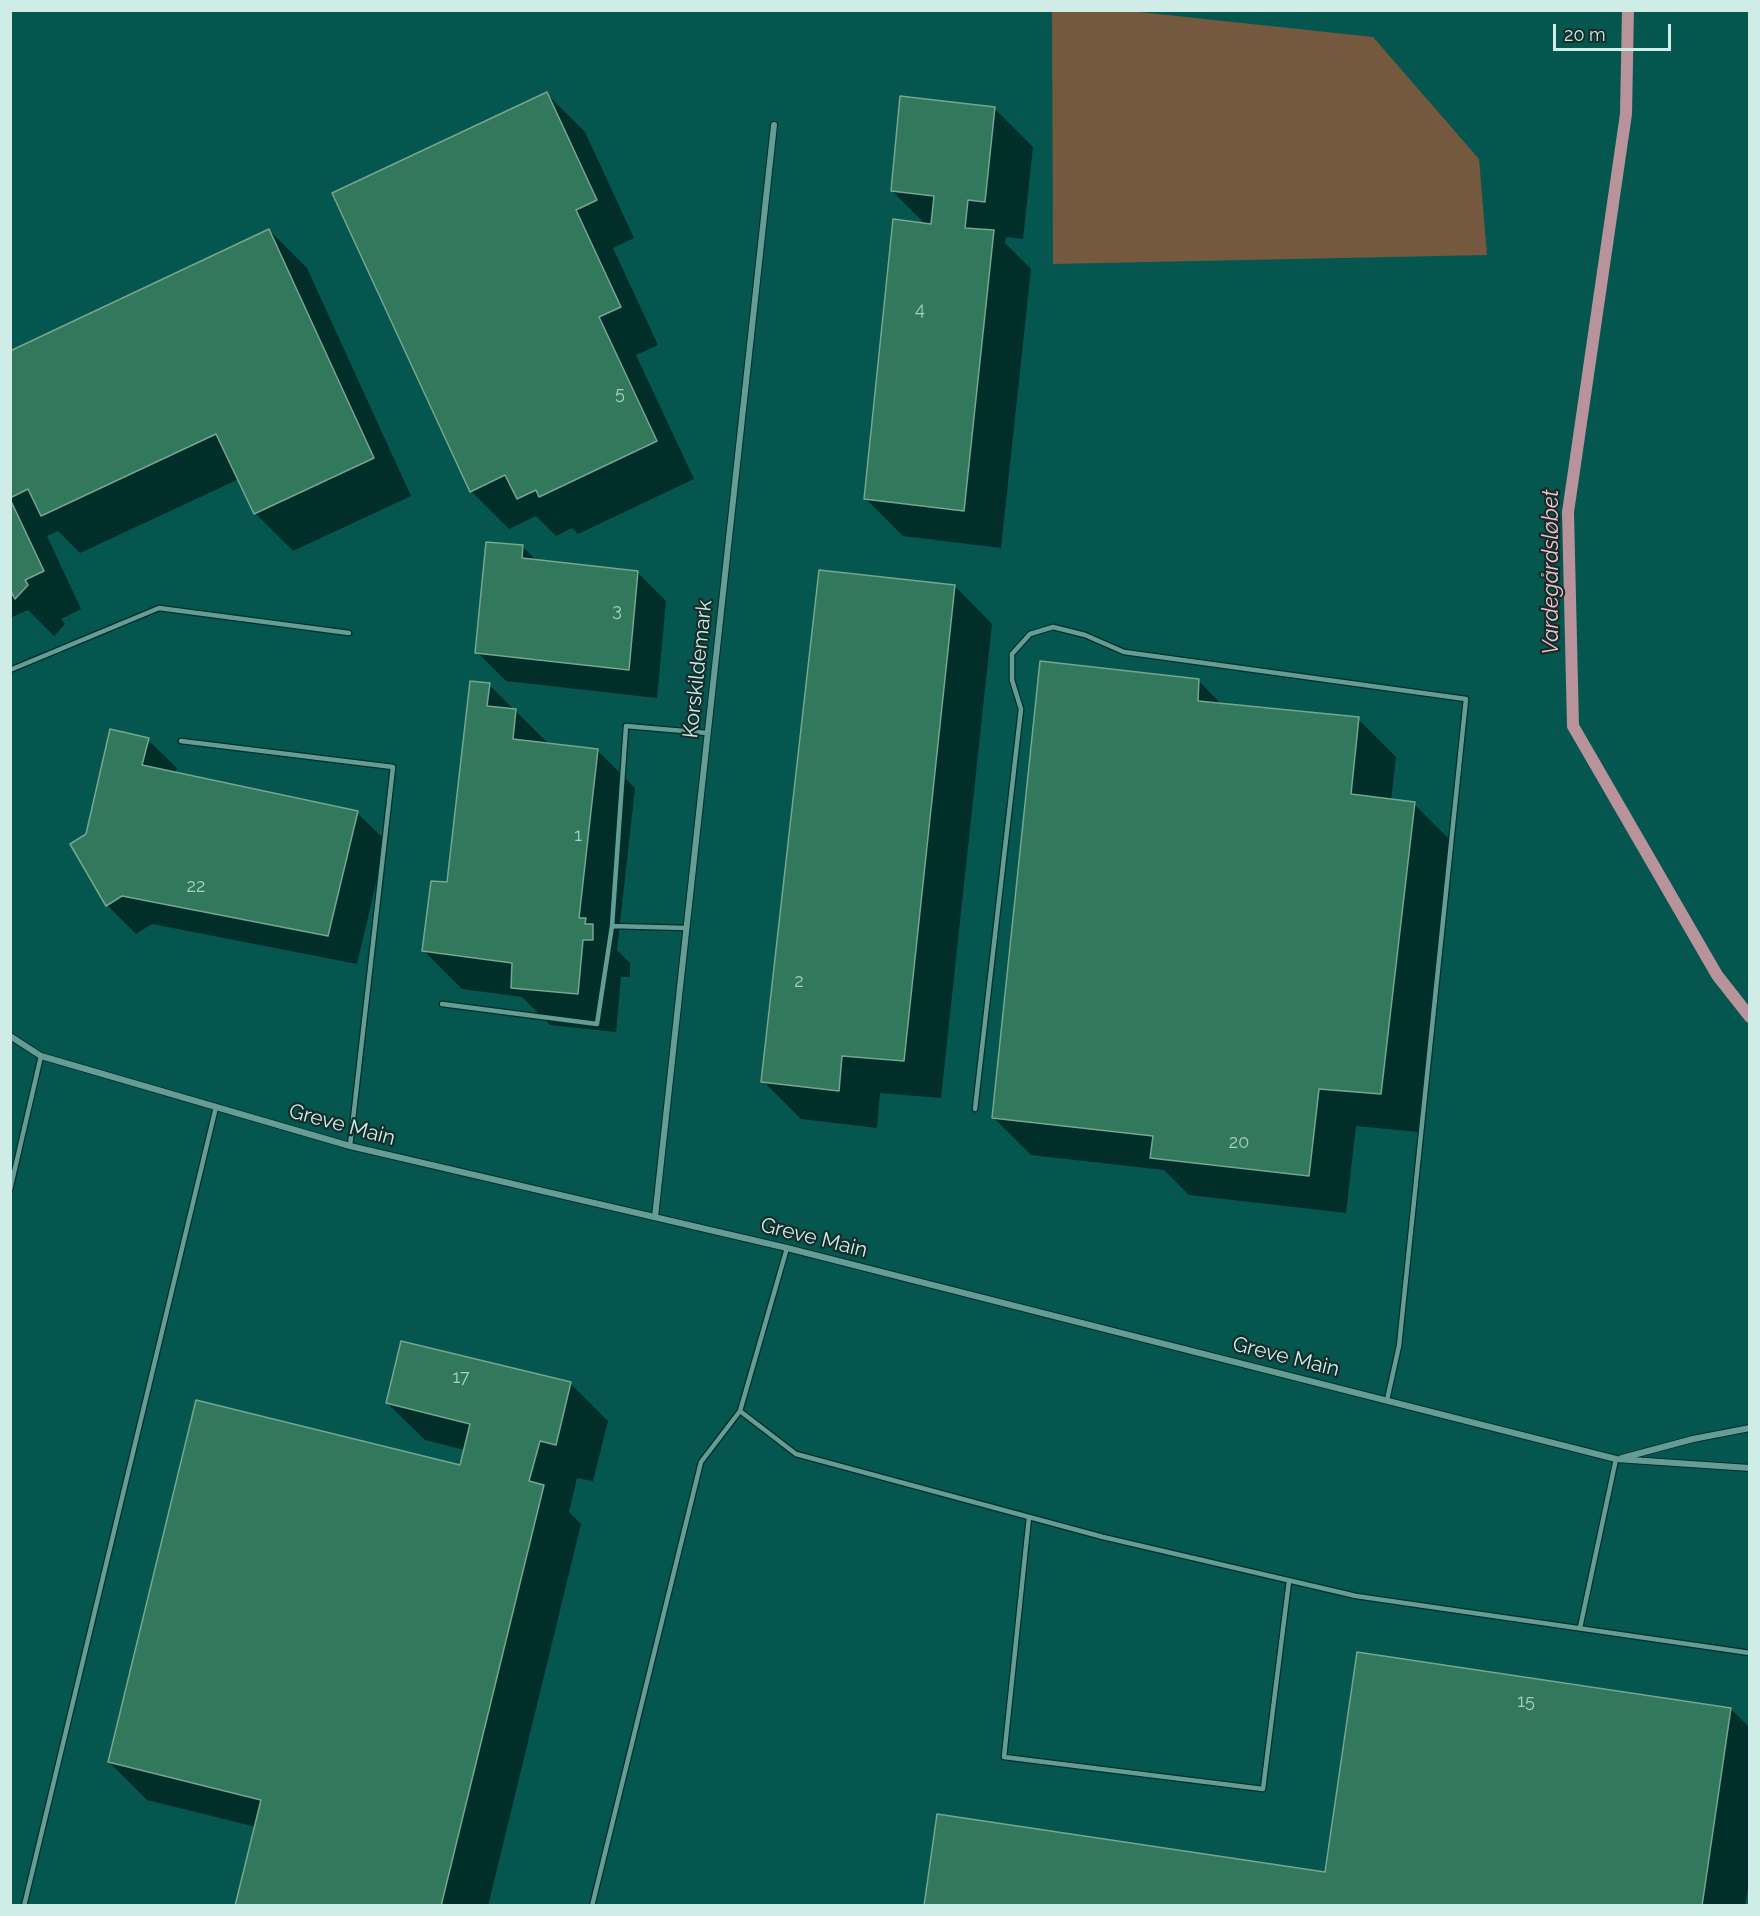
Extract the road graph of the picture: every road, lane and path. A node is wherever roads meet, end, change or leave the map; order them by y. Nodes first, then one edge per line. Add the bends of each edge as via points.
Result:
1 (774, 125) dead end
2 (349, 633) dead end
3 (10, 670) edge
4 (707, 733) junction
5 (182, 741) dead end
6 (612, 926) junction
7 (686, 928) junction
8 (441, 1004) dead end
9 (10, 1036) edge
10 (41, 1056) junction
11 (216, 1107) junction
12 (975, 1108) dead end
13 (350, 1146) junction
14 (10, 1190) edge
15 (655, 1217) junction
16 (787, 1248) junction
17 (1387, 1400) junction
18 (740, 1411) junction
19 (1749, 1428) edge
20 (1616, 1459) junction
21 (1749, 1468) edge
22 (1029, 1517) junction
23 (1289, 1581) junction
24 (1580, 1628) junction
25 (1749, 1653) edge
26 (24, 1905) edge
27 (592, 1905) edge

1 - 4 street, Korskildemark
2 - 3 lane via 159,608
4 - 6 lane via 626,726
4 - 7 street, Korskildemark
5 - 13 lane via 393,767
6 - 7 lane
6 - 8 lane via 597,1024
7 - 15 street, Korskildemark
9 - 10 street, Greve Main
10 - 11 street, Greve Main
10 - 14 lane
11 - 13 street, Greve Main
11 - 26 lane
12 - 17 lane via 1021,709 1012,680 1011,654 1030,634 1053,627 1085,635 1124,652 1466,699 1399,1346
13 - 15 street, Greve Main
15 - 16 street, Greve Main
16 - 17 street, Greve Main
16 - 18 lane
17 - 20 street, Greve Main
18 - 22 lane via 796,1454
18 - 27 lane via 701,1462
19 - 20 street, Greve Main
20 - 21 street, Greve Main
20 - 24 lane
22 - 23 lane
22 - 23 lane via 1004,1757 1263,1789
23 - 24 lane via 1356,1596
24 - 25 lane

